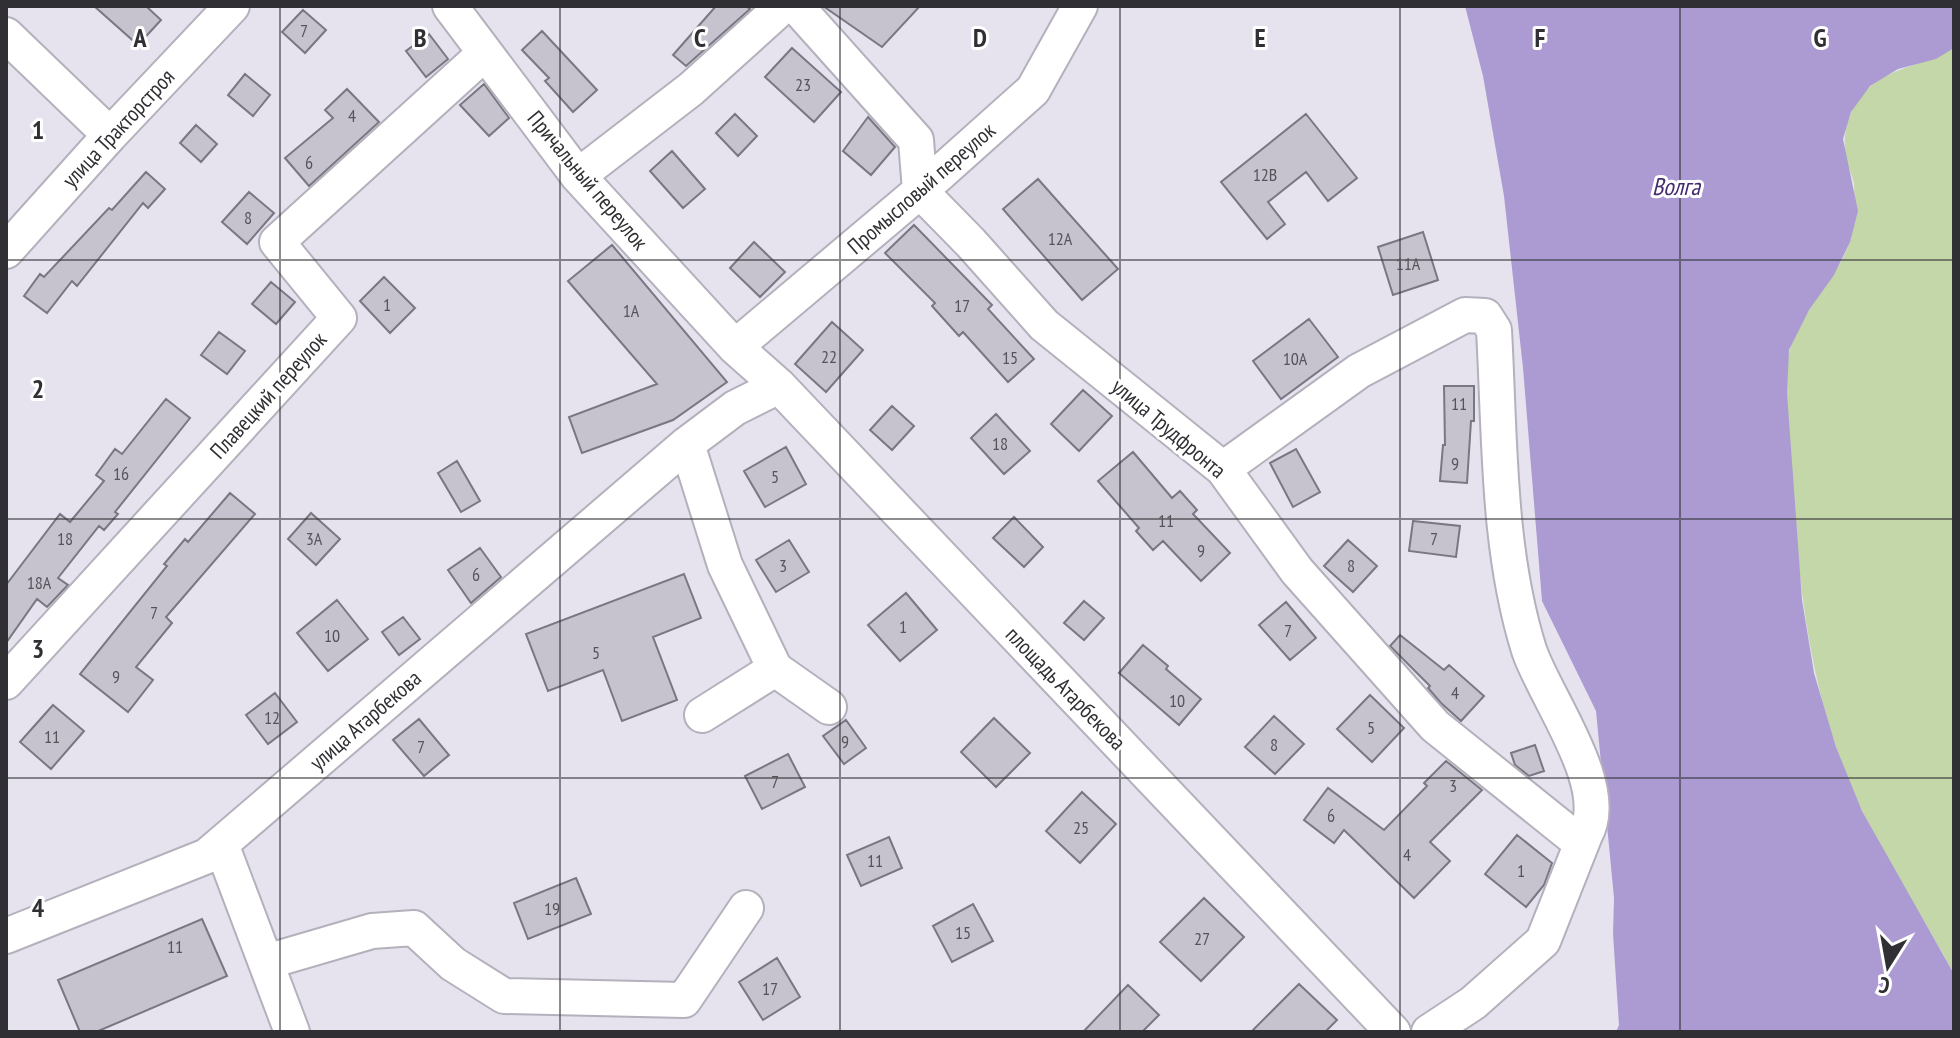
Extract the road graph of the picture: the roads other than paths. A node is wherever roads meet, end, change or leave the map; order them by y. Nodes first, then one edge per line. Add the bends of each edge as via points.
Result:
1 (232, 6) edge
2 (450, 6) edge
3 (783, 6) edge
4 (796, 6) edge
5 (1080, 6) edge
6 (6, 35) edge
7 (485, 53) junction
8 (110, 135) junction
9 (578, 176) junction
10 (920, 191) junction
11 (6, 251) edge
12 (735, 347) junction
13 (779, 386) junction
14 (687, 444) junction
15 (1223, 469) junction
16 (775, 669) junction
17 (6, 682) edge
18 (829, 707) dead end
19 (702, 715) dead end
20 (1578, 836) junction
21 (221, 844) junction
22 (746, 908) dead end
23 (6, 936) edge
24 (266, 962) junction
25 (292, 1032) edge
26 (1393, 1032) edge
27 (1429, 1032) edge

1 - 8 street, улица Тракторстроя
2 - 7 street, Причальный переулок
3 - 9 street via 691,89
4 - 10 street via 916,140
5 - 10 street, Промысловый переулок via 1033,90
6 - 8 street
7 - 9 street, Причальный переулок
7 - 17 street, Плавецкий переулок via 277,242 339,318
8 - 11 street, улица Тракторстроя
9 - 12 street, Причальный переулок
10 - 12 street, Промысловый переулок
10 - 15 street, улица Трудфронта via 1044,325
12 - 13 street, площадь Атарбекова
13 - 14 street, улица Атарбекова via 735,408
13 - 26 street, площадь Атарбекова
14 - 16 street via 725,565
14 - 21 street, улица Атарбекова
15 - 20 street, улица Трудфронта via 1297,571 1435,726
15 - 20 street via 1359,371 1465,315 1485,316 1494,330 1506,539 1513,576 1530,651 1587,772 1591,824
16 - 18 street
16 - 19 street
20 - 27 street via 1543,941 1473,1003
21 - 23 street, улица Атарбекова via 207,856
21 - 24 street
22 - 24 street via 684,1000 504,996 453,964 414,928 372,931
24 - 25 street

